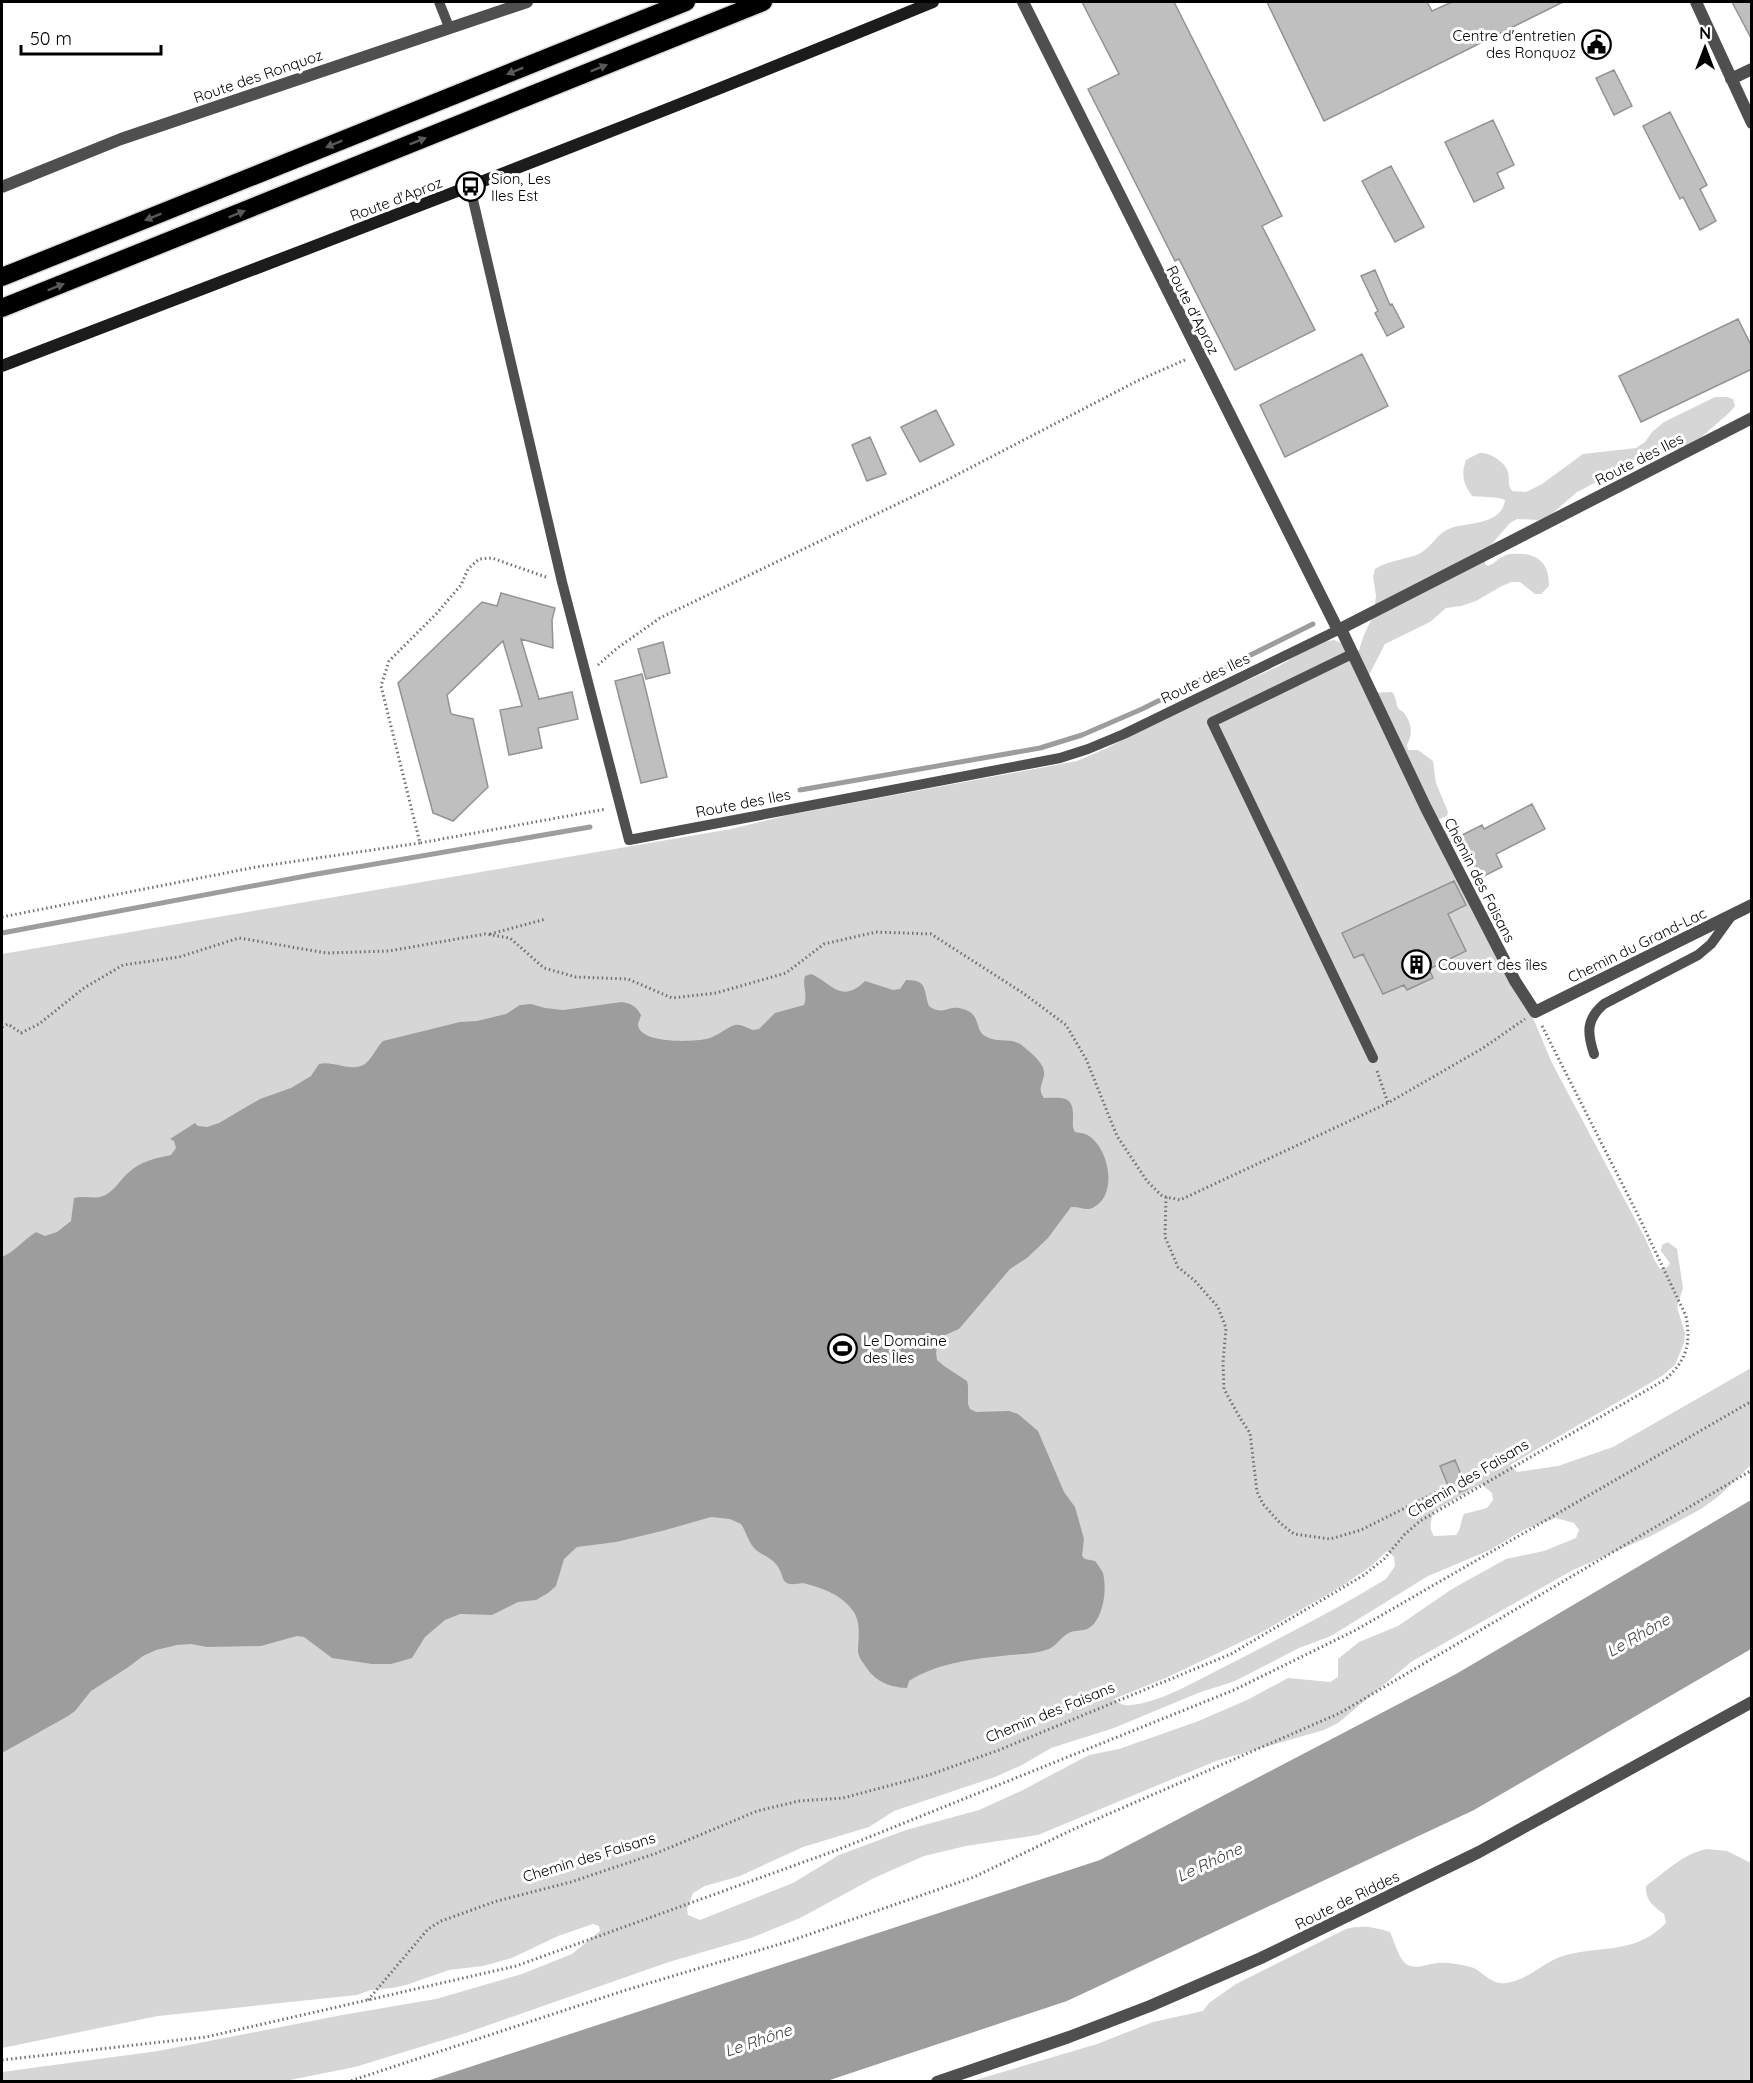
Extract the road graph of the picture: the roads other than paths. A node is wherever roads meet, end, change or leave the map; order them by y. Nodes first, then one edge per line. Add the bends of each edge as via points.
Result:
1 (439, 2) edge
2 (527, 2) edge
3 (686, 2) edge
4 (763, 2) edge
5 (933, 2) edge
6 (1023, 2) edge
7 (1695, 2) edge
8 (449, 27) junction
9 (1752, 69) edge
10 (1731, 79) junction
11 (1752, 123) edge
12 (2, 187) edge
13 (470, 187) junction
14 (2, 277) edge
15 (2, 308) edge
16 (2, 366) edge
17 (1752, 418) edge
18 (1339, 630) junction
19 (1352, 654) junction
20 (1752, 905) edge
21 (1732, 915) junction
22 (1535, 1012) joint
23 (1594, 1054) dead end
24 (1372, 1058) road end
25 (1752, 1702) edge
26 (937, 2082) edge

1 - 8 lane
2 - 8 street, Route des Ronquoz
3 -> 14 highway
15 -> 4 highway
5 - 13 street, Route d'Aproz
6 - 18 street, Route d'Aproz
7 - 10 street
8 - 12 street, Route des Ronquoz via 121,139
9 - 10 street
10 - 11 street
13 - 16 street, Route d'Aproz
13 - 18 lane, Route des Iles via 562,582 629,840 1060,758 1124,734
17 - 18 street, Route des Iles
18 - 19 street, Chemin des Faisans
19 - 22 street, Chemin des Faisans via 1426,808 1515,981
19 - 24 lane via 1212,722
20 - 21 street, Chemin du Grand-Lac
21 - 22 street, Chemin du Grand-Lac
21 - 23 lane via 1698,955 1595,1011 1589,1023
25 - 26 street, Route de Riddes via 1479,1852 1261,1958 1150,2006

